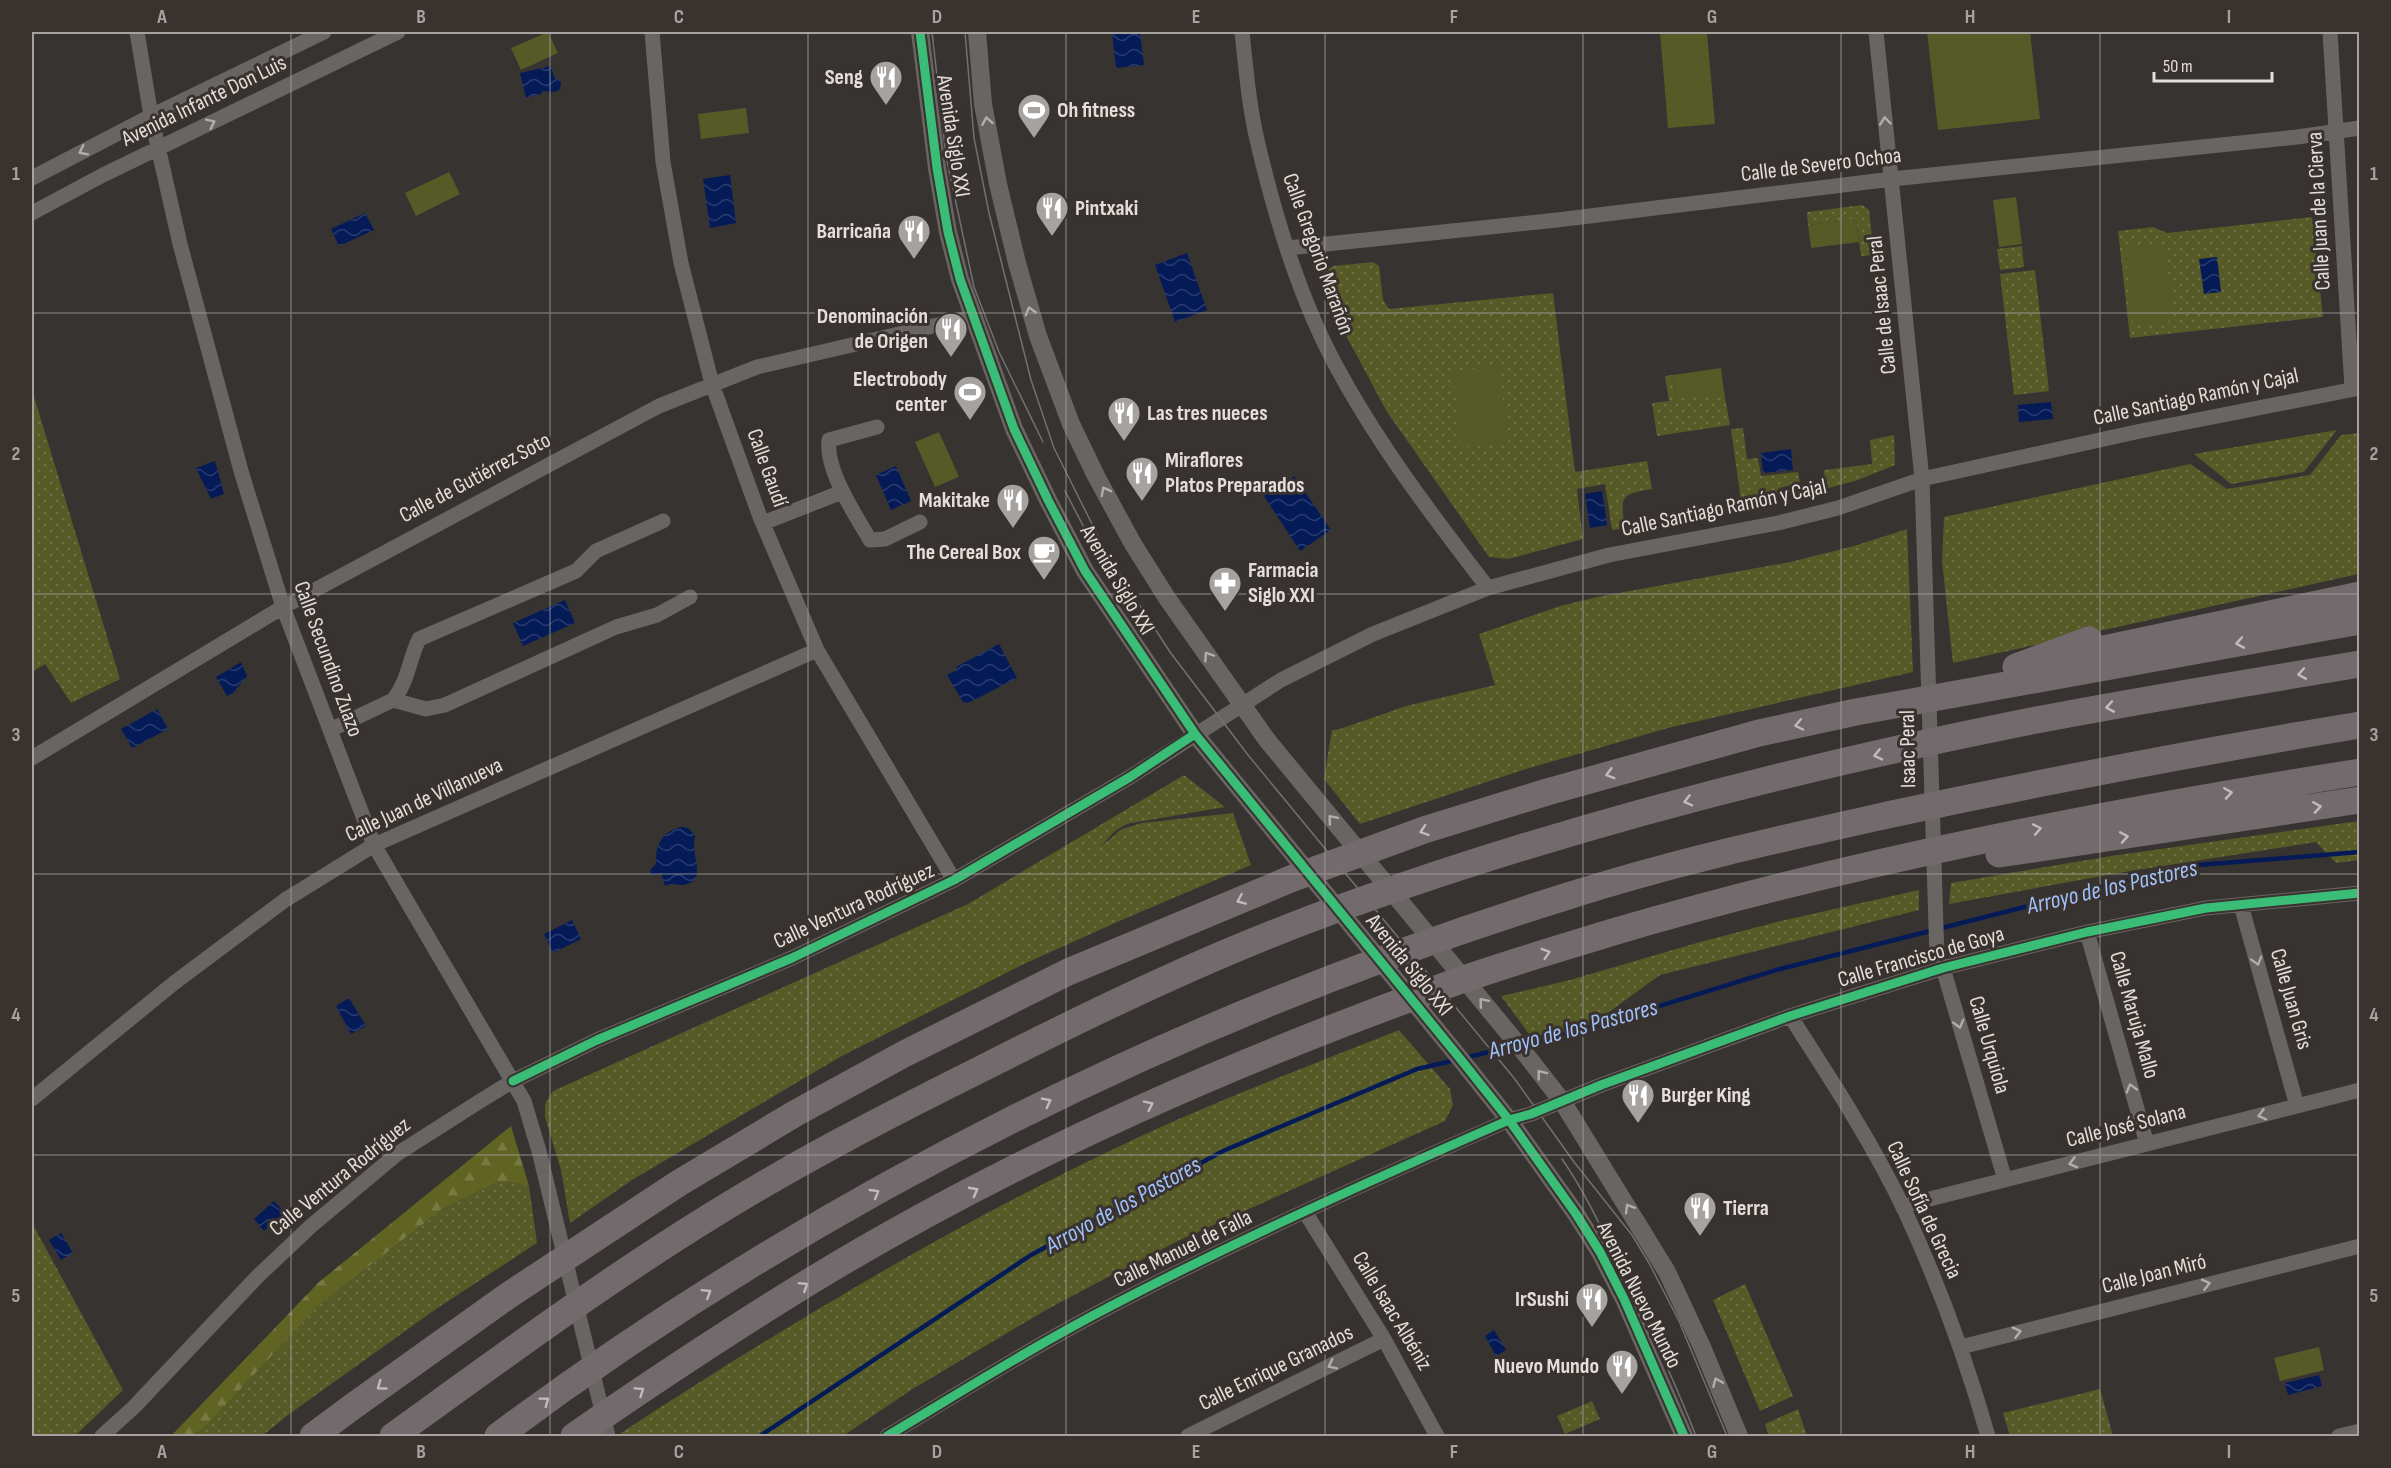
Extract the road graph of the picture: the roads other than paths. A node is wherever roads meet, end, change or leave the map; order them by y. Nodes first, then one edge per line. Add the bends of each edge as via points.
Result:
1 (137, 32) edge
2 (324, 32) edge
3 (398, 32) edge
4 (652, 32) edge
5 (920, 32) edge
6 (978, 32) edge
7 (1242, 32) edge
8 (1876, 32) edge
9 (2330, 32) edge
10 (151, 116) junction
11 (2360, 128) edge
12 (2337, 131) junction
13 (158, 148) junction
14 (32, 178) edge
15 (1892, 179) junction
16 (32, 213) edge
17 (1288, 248) junction
18 (972, 316) junction
19 (712, 384) junction
20 (2356, 388) edge
21 (877, 427) dead end
22 (1922, 479) junction
23 (842, 492) junction
24 (663, 522) dead end
25 (920, 522) dead end
26 (763, 524) junction
27 (1926, 575) joint
28 (2360, 580) edge
29 (1488, 588) junction
30 (2360, 595) edge
31 (690, 597) dead end
32 (283, 607) junction
33 (2360, 621) edge
34 (817, 650) junction
35 (2360, 664) edge
36 (2016, 667) junction
37 (393, 700) junction
38 (1241, 704) junction
39 (1856, 712) junction
40 (2360, 726) edge
41 (330, 730) junction
42 (1195, 734) junction
43 (32, 758) edge
44 (2360, 772) edge
45 (2360, 800) edge
46 (374, 845) junction
47 (954, 880) junction
48 (2360, 893) edge
49 (2241, 905) junction
50 (1935, 922) joint
51 (2087, 932) junction
52 (1593, 939) junction
53 (1943, 968) junction
54 (1790, 1016) junction
55 (1520, 1047) joint
56 (1462, 1061) joint
57 (513, 1081) junction
58 (2360, 1090) edge
59 (32, 1099) edge
60 (1562, 1101) junction
61 (2297, 1106) junction
62 (1509, 1120) junction
63 (2147, 1144) junction
64 (2005, 1180) junction
65 (1903, 1208) junction
66 (1305, 1212) junction
67 (2360, 1246) edge
68 (1384, 1339) junction
69 (1961, 1347) junction
70 (2360, 1431) edge
71 (102, 1437) edge
72 (313, 1437) edge
73 (393, 1437) edge
74 (498, 1437) edge
75 (574, 1437) edge
76 (608, 1437) edge
77 (887, 1437) edge
78 (1188, 1437) edge
79 (1437, 1437) edge
80 (1684, 1437) edge
81 (1739, 1437) edge
82 (1988, 1437) edge
83 (2339, 1437) edge

1 - 10 street, Calle Secundino Zuazo
2 - 10 street, Avenida Infante Don Luis
13 -> 3 street, Avenida Infante Don Luis
4 - 19 street, Calle Gaudí via 663,162 681,262
5 - 18 street, Avenida Siglo XXI via 948,232
38 -> 6 street, Avenida Siglo XXI via 1133,544 1071,424 1038,336 998,184 983,104
7 - 17 street, Calle Gregorio Marañón via 1258,143
15 -> 8 street, Calle de Isaac Peral
9 - 12 street, Calle Juan de la Cierva
10 - 13 street, Calle Secundino Zuazo
10 -> 14 street, Avenida Infante Don Luis
11 - 12 street, Calle de Severo Ochoa
12 - 15 street, Calle de Severo Ochoa
12 - 20 street, Calle Juan de la Cierva
13 - 16 street, Avenida Infante Don Luis
13 - 32 street, Calle Secundino Zuazo via 183,255
15 - 17 street, Calle de Severo Ochoa
15 - 22 street, Calle de Isaac Peral
17 - 29 street, Calle Gregorio Marañón via 1304,296 1362,411 1396,467
18 - 19 street, Calle de Gutiérrez Soto via 757,367
18 - 42 street, Avenida Siglo XXI via 1014,429 1059,520 1097,590
19 - 26 street, Calle Gaudí
19 - 32 street, Calle de Gutiérrez Soto via 659,406
20 - 22 street, Calle Santiago Ramón y Cajal
21 - 23 street via 829,440 828,449
22 - 27 street, Calle de Isaac Peral
22 - 29 street, Calle Santiago Ramón y Cajal via 1778,524 1609,555
23 - 25 street via 870,540 885,539
23 - 26 street
24 - 37 street via 596,551 576,571 419,639 403,688
26 - 34 street, Calle Gaudí
27 - 50 street, Isaac Peral
28 - 36 highway via 2092,639
29 - 38 street, Calle Santiago Ramón y Cajal via 1373,634 1298,670
30 - 36 highway
31 - 37 street via 657,615 616,627 445,705 426,709
32 - 41 street, Calle Secundino Zuazo
32 - 43 street, Calle de Gutiérrez Soto
33 -> 39 highway
34 - 46 street, Calle Juan de Villanueva
34 - 47 street, Calle Gaudí
35 -> 73 highway via 2018,724 1787,776 1536,843 1357,902 1256,941 1094,1011 814,1156 711,1216 595,1293
36 - 39 highway
37 - 41 street
38 - 42 street, Calle Santiago Ramón y Cajal
55 -> 38 street, Avenida Siglo XXI
39 -> 72 highway via 1696,750 1425,830 1293,878 1068,972 904,1054 679,1183 509,1295
74 -> 40 highway via 664,1320 777,1249 940,1156 1111,1070 1337,975 1569,895 1771,842 2028,785
41 - 46 street, Calle Secundino Zuazo
42 - 47 street, Calle Ventura Rodríguez via 1130,777
42 - 56 street, Avenida Siglo XXI
52 -> 44 highway via 1702,906 1912,855 2201,798
52 -> 45 highway via 1678,927 1870,878 1994,855
46 - 57 street, Calle Secundino Zuazo
46 - 59 street, Calle Juan de Villanueva via 285,900 174,983
47 - 57 street, Calle Ventura Rodríguez via 792,958 607,1036
48 - 49 street, Calle Francisco de Goya
49 - 51 street, Calle Francisco de Goya via 2206,908
49 -> 61 street, Calle Juan Gris
50 - 53 street, Calle Urquiola via 1937,958
51 - 53 street, Calle Francisco de Goya
63 -> 51 street, Calle Maruja Mallo
75 -> 52 highway via 810,1281 1010,1172 1159,1100 1292,1044 1450,984
53 - 54 street, Calle Francisco de Goya
53 -> 64 street, Calle Urquiola
54 - 60 street, Calle Francisco de Goya
54 - 65 street, Calle Sofía de Grecia via 1853,1117
60 -> 55 street, Avenida Nuevo Mundo
56 - 62 street, Avenida Nuevo Mundo
57 - 71 street, Calle Ventura Rodríguez via 397,1154 312,1226 258,1276
57 - 76 street, Calle Secundino Zuazo via 524,1101 539,1151
58 - 61 street, Calle José Solana
60 - 62 street, Calle Francisco de Goya
81 -> 60 street, Avenida Nuevo Mundo via 1667,1272
61 -> 63 street, Calle José Solana
62 - 66 street, Calle Manuel de Falla
62 - 80 street, Avenida Nuevo Mundo via 1600,1252 1648,1350
63 -> 64 street, Calle José Solana
64 - 65 street, Calle José Solana
65 - 69 street, Calle Sofía de Grecia
66 - 68 street, Calle Isaac Albéniz
66 - 77 street, Calle Manuel de Falla via 1109,1307
69 -> 67 street, Calle Joan Miró
68 -> 78 street, Calle Enrique Granados
68 - 79 street, Calle Isaac Albéniz
69 - 82 street, Calle Sofía de Grecia
70 - 83 street

